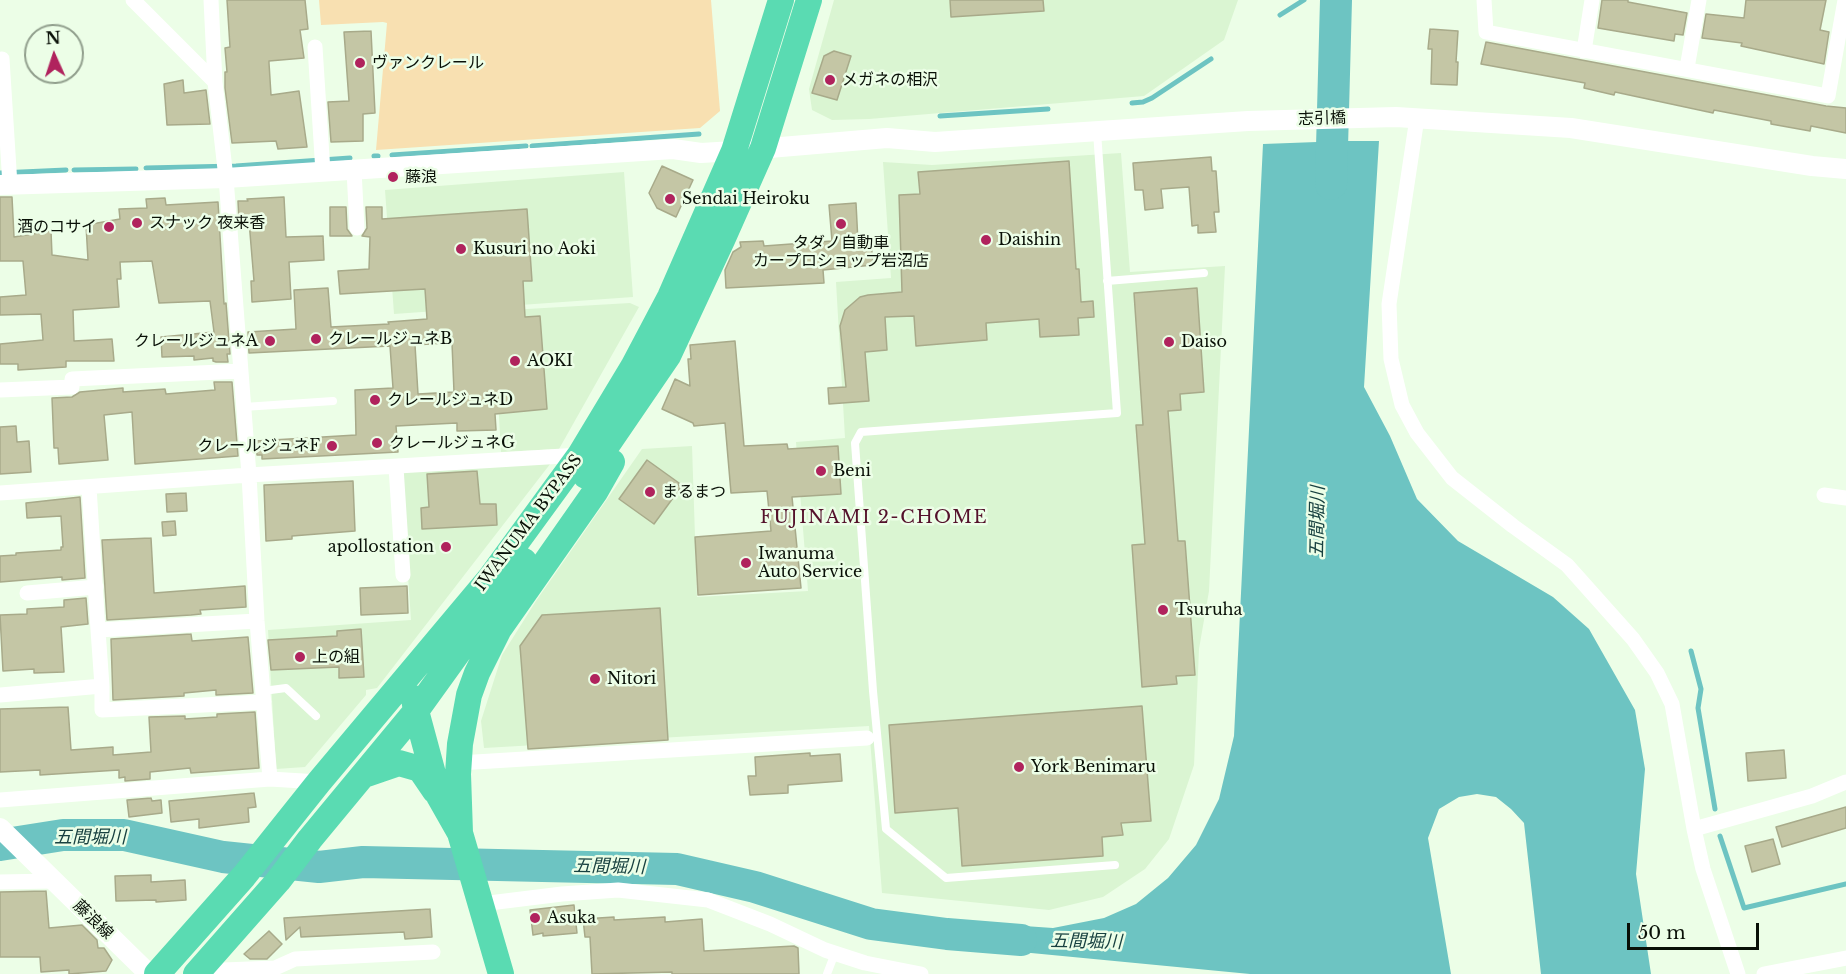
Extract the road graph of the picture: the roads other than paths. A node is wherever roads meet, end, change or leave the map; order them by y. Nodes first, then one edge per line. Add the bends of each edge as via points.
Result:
1 (133, 0) edge
2 (211, 0) edge
3 (782, 0) edge
4 (809, 0) edge
5 (1484, 0) edge
6 (1592, 0) edge
7 (1699, 0) edge
8 (1845, 0) edge
9 (315, 47) dead end
10 (1584, 51) junction
11 (2, 59) dead end
12 (1687, 68) junction
13 (215, 82) junction
14 (1417, 118) junction
15 (1096, 132) junction
16 (763, 148) junction
17 (734, 151) junction
18 (323, 164) junction
19 (1846, 169) edge
20 (225, 170) junction
21 (354, 170) junction
22 (7, 178) edge
23 (357, 228) dead end
24 (1204, 273) dead end
25 (1107, 280) junction
26 (241, 371) junction
27 (657, 373) junction
28 (0, 390) edge
29 (333, 401) dead end
30 (244, 407) junction
31 (580, 456) junction
32 (396, 466) junction
33 (249, 475) junction
34 (89, 487) junction
35 (0, 493) edge
36 (1824, 495) dead end
37 (1846, 498) edge
38 (403, 575) dead end
39 (96, 587) junction
40 (27, 593) dead end
41 (257, 621) junction
42 (98, 630) junction
43 (430, 650) junction
44 (102, 686) junction
45 (0, 695) edge
46 (264, 696) junction
47 (416, 711) junction
48 (316, 716) dead end
49 (867, 738) dead end
50 (459, 763) junction
51 (364, 775) junction
52 (270, 779) junction
53 (319, 782) junction
54 (1846, 782) edge
55 (439, 796) junction
56 (0, 800) edge
57 (0, 828) edge
58 (1694, 829) junction
59 (460, 833) junction
60 (1115, 866) dead end
61 (53, 881) junction
62 (0, 882) edge
63 (478, 895) junction
64 (433, 951) dead end
65 (835, 953) junction
66 (1846, 958) edge
67 (197, 973) edge
68 (149, 974) edge
69 (157, 974) edge
70 (501, 974) edge
71 (827, 974) edge
72 (921, 974) edge
73 (1738, 974) edge
74 (1764, 974) edge

1 - 13 street
2 - 13 street
3 - 17 highway, IWANUMA BYPASS
4 - 16 highway, IWANUMA BYPASS
5 - 10 street via 1486,32
6 - 10 street
7 - 12 street
8 - 12 street via 1828,96
9 - 18 street
10 - 12 street
11 - 22 street
13 - 20 street
14 - 15 street, 志引橋 via 1248,121
14 - 19 street, 志引橋 via 1571,128
14 - 58 street via 1389,304 1391,359 1402,405 1417,433 1452,478 1567,565 1633,639 1657,673 1672,704
15 - 16 street, 志引橋 via 935,142 886,138
15 - 25 lane
16 - 17 street, 志引橋
16 - 27 highway, IWANUMA BYPASS
17 - 21 street, 志引橋 via 701,153 673,149
17 - 31 highway, IWANUMA BYPASS via 670,297
18 - 20 street, 志引橋
18 - 21 street, 志引橋
20 - 22 street, 志引橋
20 - 26 street
21 - 23 street
24 - 25 lane
25 - 60 lane via 1117,413 861,432 855,442 886,829 946,878
26 - 28 street via 72,379 72,387
26 - 30 street
27 - 47 highway, IWANUMA BYPASS
27 - 50 highway via 595,492 487,651 469,695
29 - 30 lane
30 - 33 street
31 - 32 street
31 - 43 highway, IWANUMA BYPASS via 491,577
32 - 33 street
32 - 38 street
33 - 34 street
33 - 41 street
34 - 35 street
34 - 39 street
36 - 37 street
39 - 40 street
39 - 42 street
41 - 42 street
41 - 46 street
42 - 44 street
43 - 47 highway via 418,673
43 - 53 highway, IWANUMA BYPASS
44 - 45 street
44 - 46 street via 102,710
46 - 48 lane via 286,688
46 - 52 street
47 - 51 highway, IWANUMA BYPASS
47 - 55 highway
49 - 50 street
50 - 59 highway
51 - 55 highway via 399,763 420,769
51 - 67 highway, IWANUMA BYPASS
52 - 53 street
52 - 56 street
53 - 69 highway, IWANUMA BYPASS via 244,876
54 - 58 street via 1812,796
55 - 59 highway
57 - 61 street, 藤浪線
58 - 73 street via 1703,869
59 - 63 highway
61 - 62 street
61 - 68 street, 藤浪線
63 - 65 street via 618,890 708,900
63 - 70 highway
64 - 67 street via 295,959 275,968
65 - 71 lane
65 - 72 street
66 - 74 street

